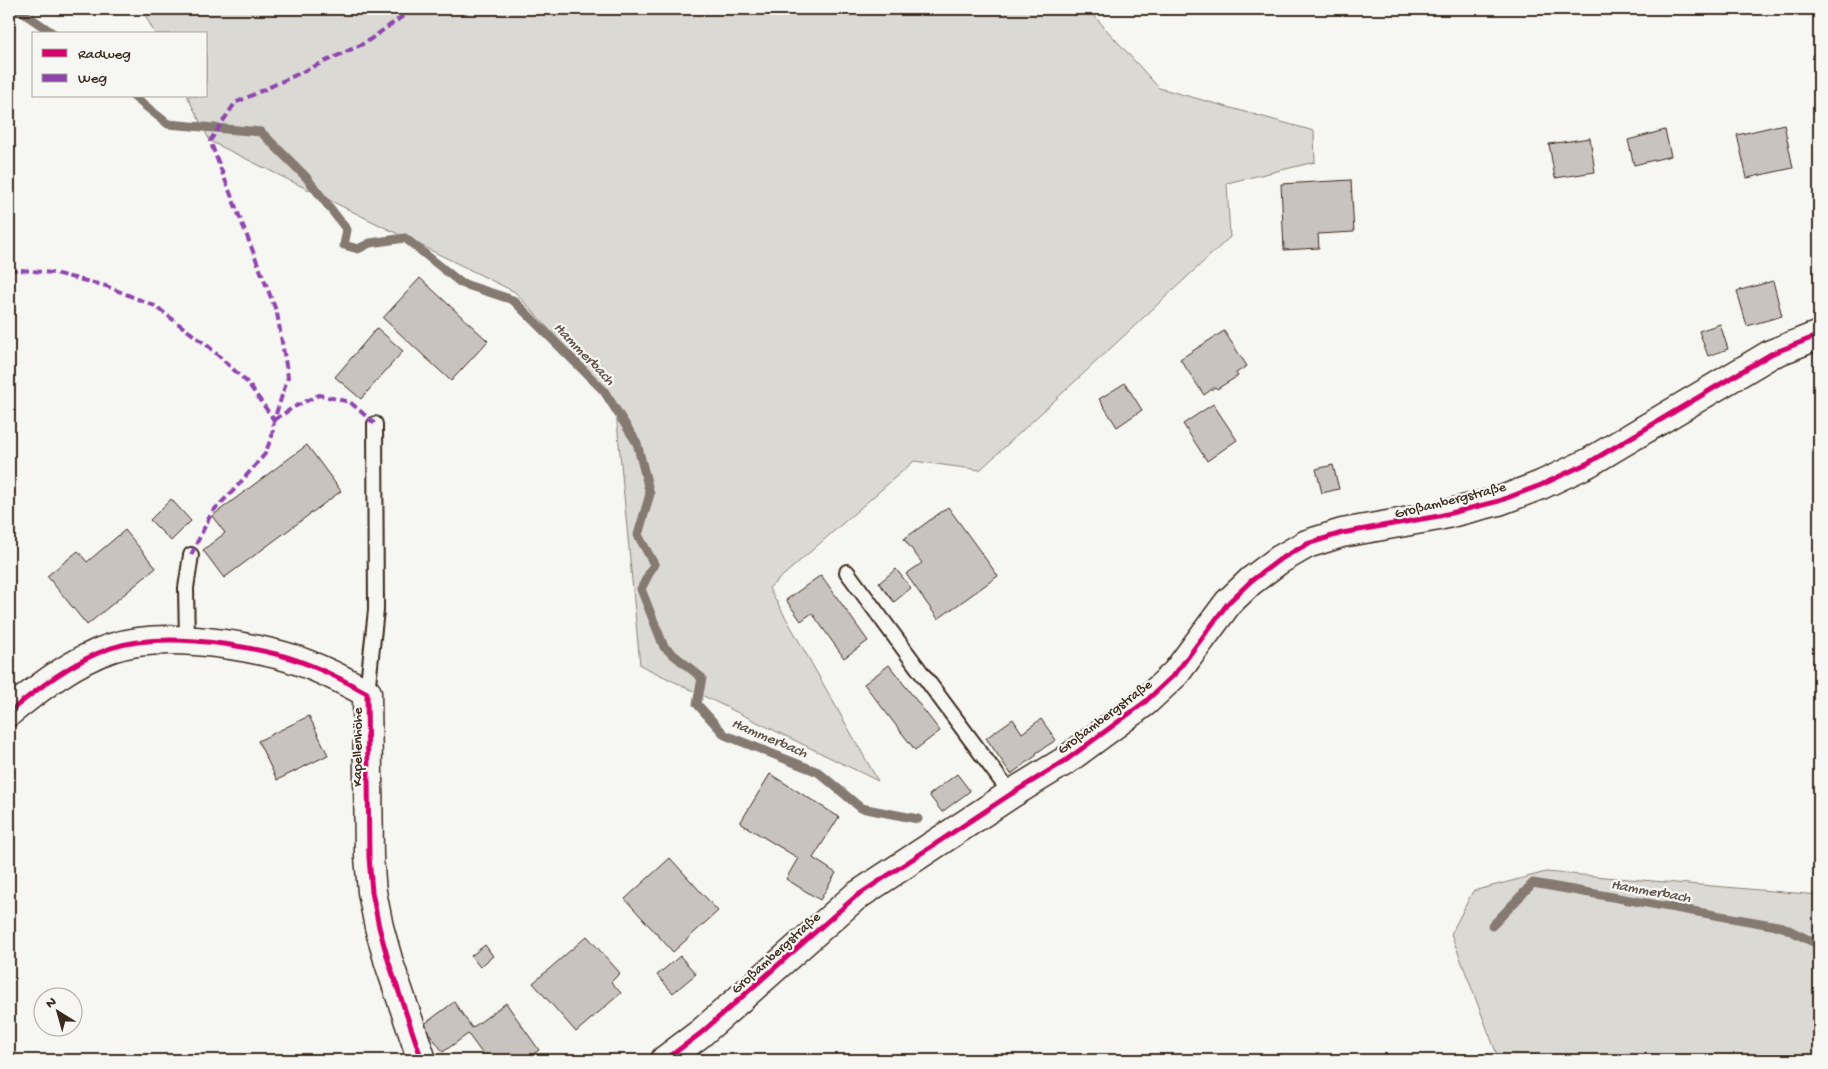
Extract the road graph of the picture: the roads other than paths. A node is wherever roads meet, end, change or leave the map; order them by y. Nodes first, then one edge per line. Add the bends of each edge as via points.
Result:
1 (1819, 335) edge
2 (375, 424) dead end
3 (191, 555) dead end
4 (847, 572) dead end
5 (187, 640) junction
6 (367, 693) junction
7 (9, 712) edge
8 (1011, 794) junction
9 (422, 1060) edge
10 (665, 1060) edge

1 - 8 street, Großambergstraße via 1771,354 1588,463 1541,485 1499,501 1439,516 1342,533 1307,544 1279,560 1228,603 1176,673 1145,702 1064,761
2 - 6 lane via 376,610
3 - 5 lane via 186,588
4 - 8 lane
5 - 6 street, Kapellenhöhe via 281,656 348,682
5 - 7 street, Kapellenhöhe via 135,643 89,657
6 - 9 street, Kapellenhöhe via 372,892 389,963
8 - 10 street, Großambergstraße via 854,897 701,1033

